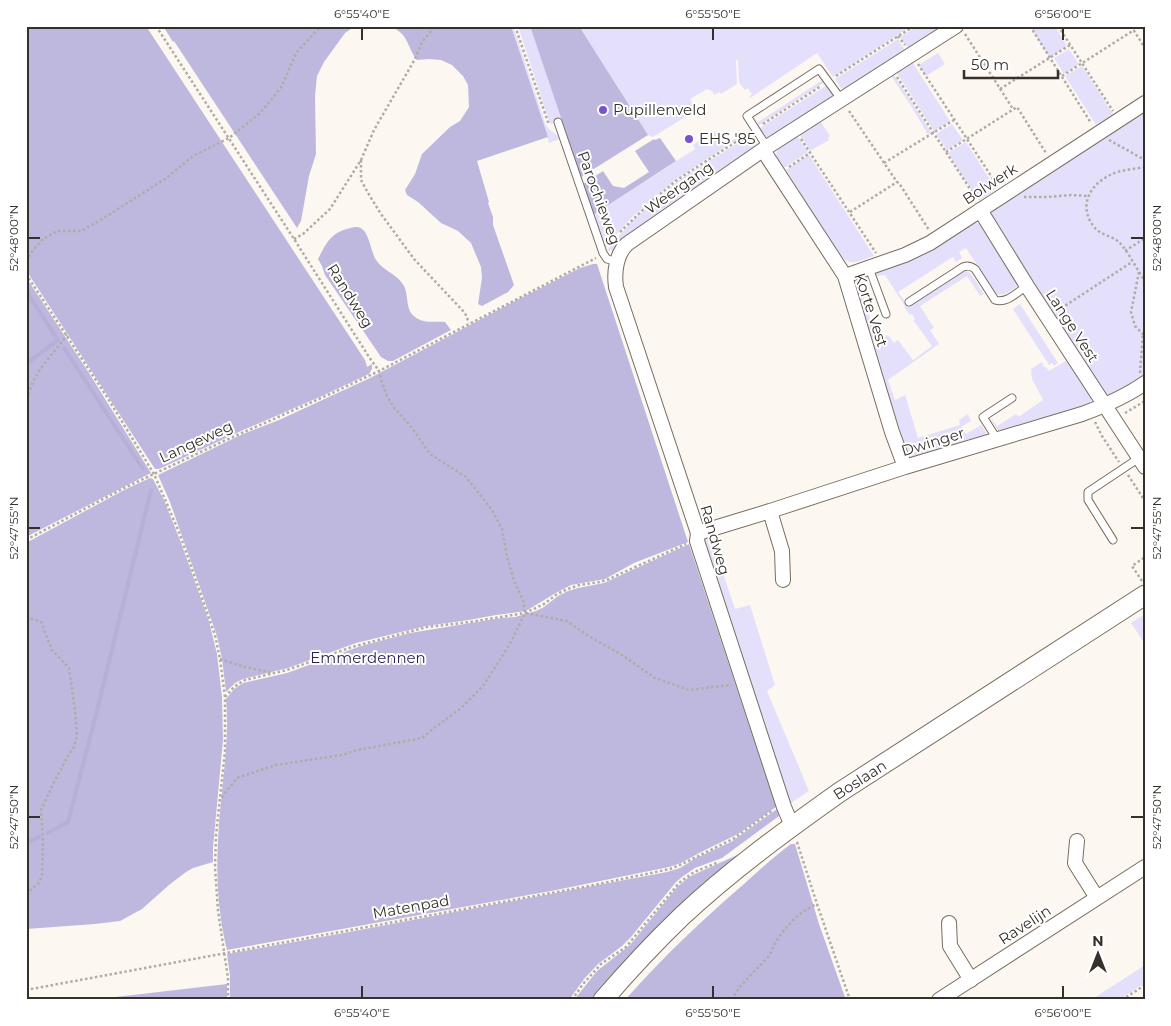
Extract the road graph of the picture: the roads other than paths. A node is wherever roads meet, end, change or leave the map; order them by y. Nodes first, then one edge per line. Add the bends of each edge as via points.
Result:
1 (960, 30) edge
2 (841, 99) junction
3 (1145, 102) edge
4 (558, 122) dead end
5 (765, 149) junction
6 (982, 209) junction
7 (618, 262) junction
8 (876, 265) junction
9 (845, 276) junction
10 (1027, 286) junction
11 (909, 302) dead end
12 (886, 314) dead end
13 (1142, 378) edge
14 (1012, 398) dead end
15 (1102, 406) junction
16 (997, 439) junction
17 (1142, 462) edge
18 (905, 467) junction
19 (770, 511) junction
20 (697, 537) junction
21 (1113, 540) dead end
22 (782, 580) dead end
23 (1144, 589) edge
24 (794, 832) junction
25 (1077, 841) dead end
26 (1145, 867) edge
27 (1097, 898) junction
28 (949, 923) dead end
29 (971, 980) junction
30 (603, 1000) edge
31 (939, 1000) edge

1 - 2 street, Weergang via 911,54
2 - 5 street, Weergang
2 - 5 lane via 820,69 747,116
3 - 6 street, Bolwerk
4 - 7 lane, Parochieweg via 603,253 607,260
5 - 7 street, Weergang via 627,244
5 - 9 street, Korte Vest
6 - 8 street, Bolwerk via 935,240
6 - 10 street, Lange Vest
7 - 20 street, Randweg via 616,287
8 - 9 street, Bolwerk
8 - 12 lane
9 - 18 street, Korte Vest
10 - 11 lane via 1000,302 991,296 975,269 967,265
10 - 15 street, Lange Vest
13 - 15 street, Dwinger via 1131,392
14 - 16 lane via 983,417
15 - 16 street, Dwinger
15 - 17 street, Lange Vest
16 - 18 street, Dwinger
17 - 21 lane, Lange Vest via 1124,468 1088,492 1088,500
18 - 19 street, Dwinger
19 - 20 street, Dwinger
19 - 22 street via 782,550
20 - 24 street, Randweg
23 - 24 main road, Boslaan via 840,792
24 - 30 main road, Boslaan via 746,861 681,917
25 - 27 street via 1075,864
26 - 27 street, Ravelijn
27 - 29 street, Ravelijn
28 - 29 street via 950,946
29 - 31 street, Ravelijn

